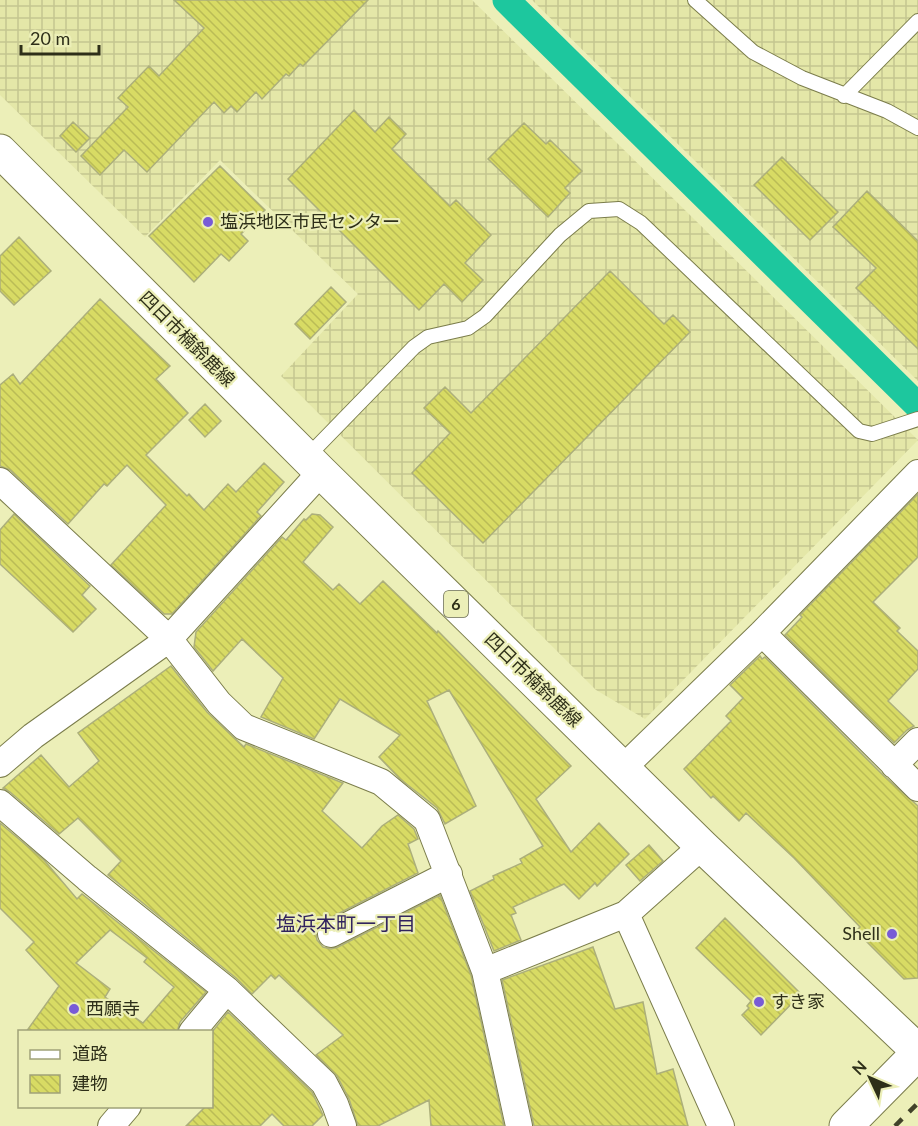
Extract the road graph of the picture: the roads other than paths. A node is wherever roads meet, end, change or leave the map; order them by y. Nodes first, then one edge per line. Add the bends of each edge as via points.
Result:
1 (696, 0) edge
2 (918, 21) edge
3 (843, 96) junction
4 (918, 128) edge
5 (0, 151) edge
6 (918, 419) edge
7 (313, 465) junction
8 (918, 473) edge
9 (0, 481) edge
10 (762, 633) junction
11 (170, 639) junction
12 (918, 741) edge
13 (0, 764) edge
14 (894, 765) junction
15 (623, 768) junction
16 (918, 788) edge
17 (0, 803) edge
18 (702, 846) junction
19 (449, 874) junction
20 (626, 914) junction
21 (331, 934) dead end
22 (485, 972) junction
23 (227, 990) junction
24 (194, 1030) edge
25 (918, 1052) edge
26 (127, 1108) edge
27 (111, 1126) edge
28 (343, 1126) edge
29 (519, 1126) edge
30 (721, 1126) edge
31 (846, 1126) edge

1 - 3 lane via 753,52
2 - 3 lane
3 - 4 lane via 887,111
5 - 7 main road, 四日市楠鈴鹿線 / 6
6 - 7 lane via 872,434 859,432 640,223 619,209 590,211 560,235 485,316 468,328 428,337 414,347
7 - 11 street
7 - 15 main road, 四日市楠鈴鹿線 / 6
8 - 10 street
9 - 11 street
10 - 14 street
10 - 15 street
11 - 13 street via 33,736
11 - 19 street via 219,703 244,727 381,782 427,820
12 - 14 street
14 - 16 street
15 - 18 main road, 四日市楠鈴鹿線 / 6
17 - 23 street
18 - 20 street
18 - 25 main road, 四日市楠鈴鹿線 / 6
19 - 21 street
19 - 22 street
20 - 22 street
20 - 30 street
22 - 29 street
23 - 24 street
23 - 28 street via 324,1083
25 - 31 main road
26 - 27 street

